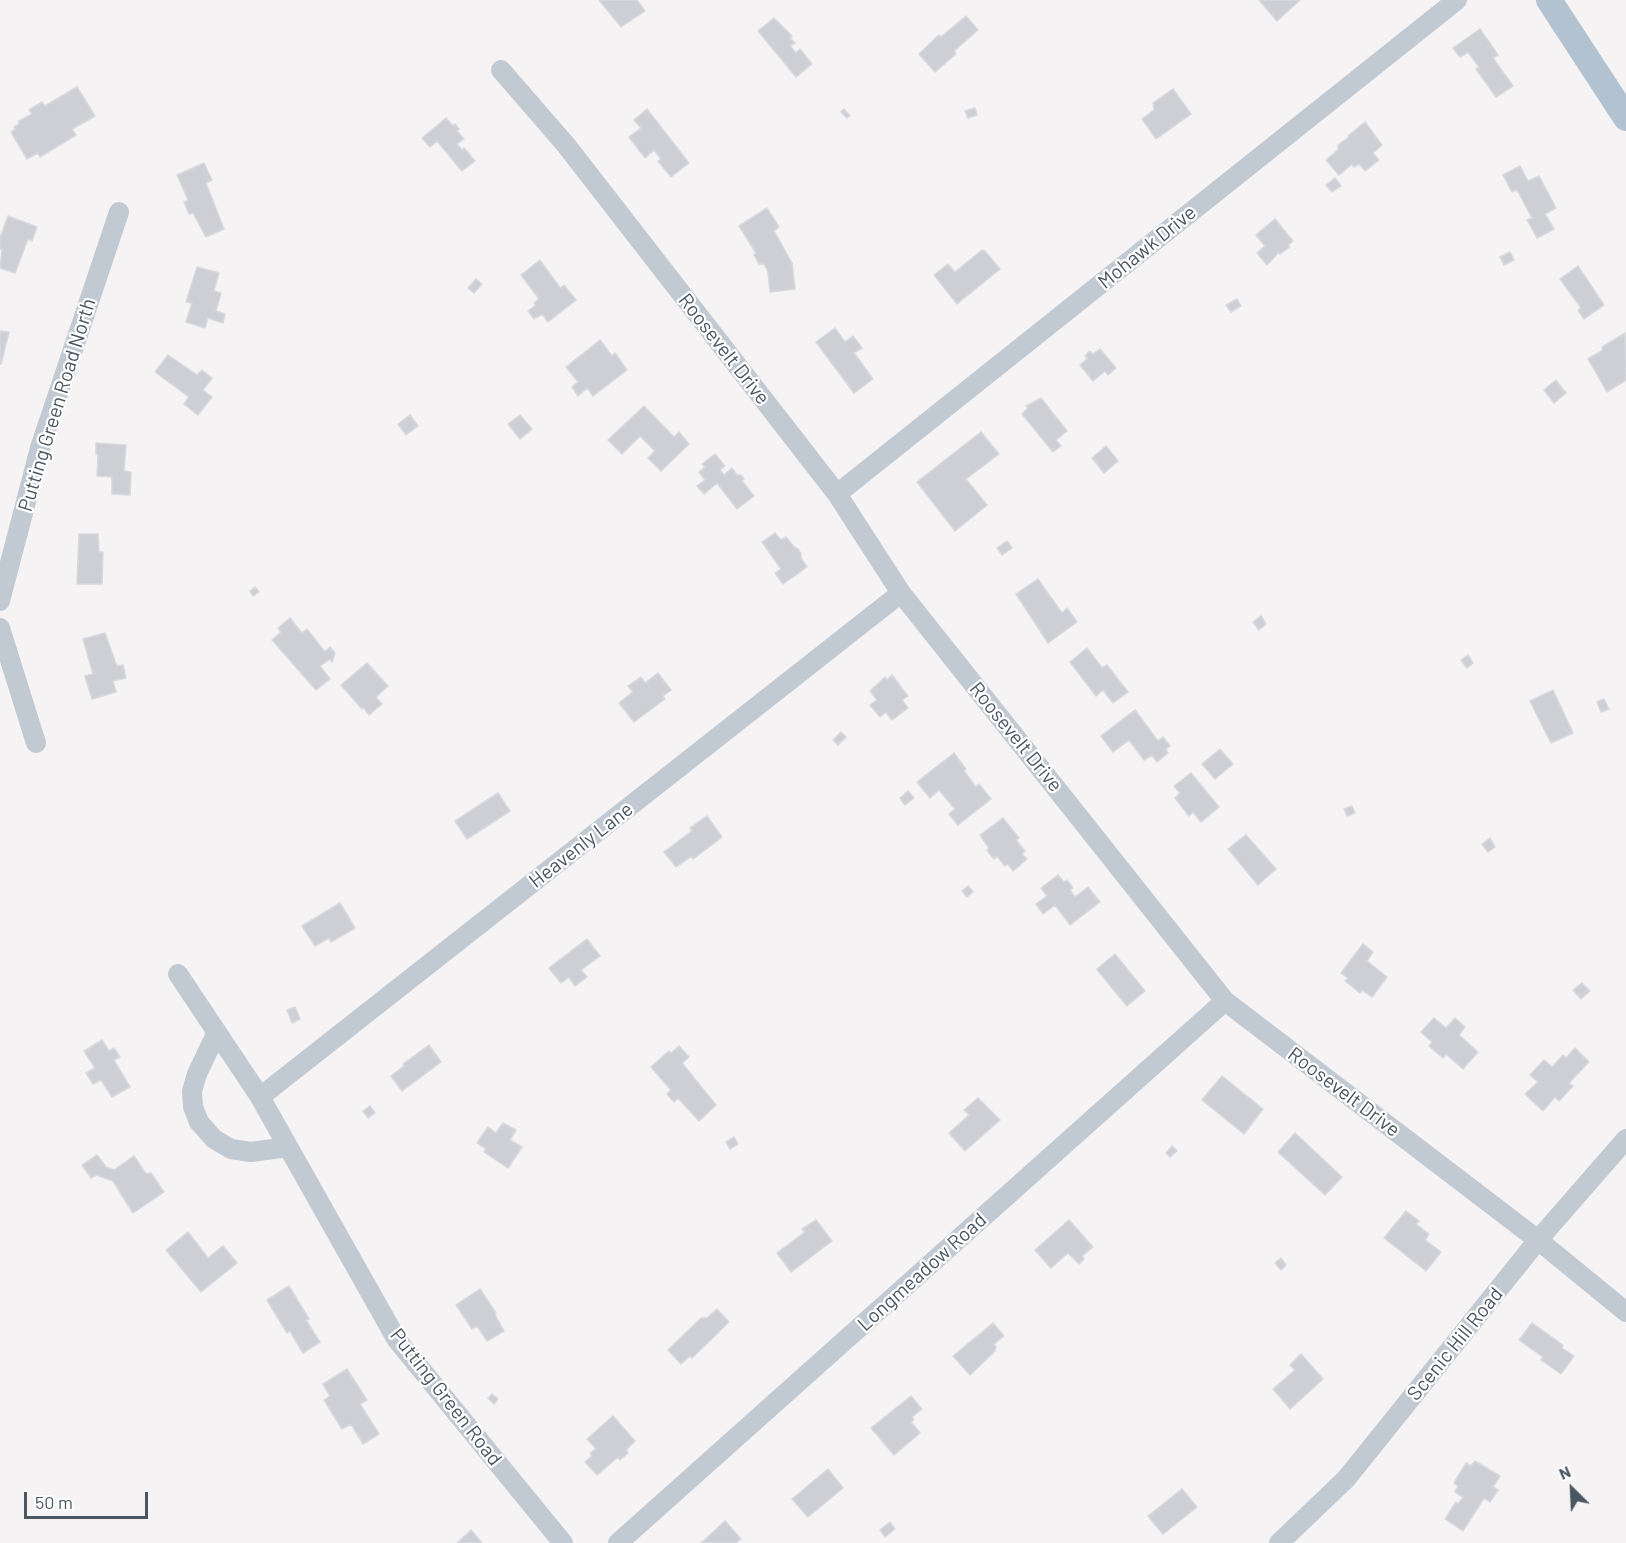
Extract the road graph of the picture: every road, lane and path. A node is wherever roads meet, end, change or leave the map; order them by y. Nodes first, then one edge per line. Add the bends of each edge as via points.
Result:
1 (1457, 0) edge
2 (1550, 0) edge
3 (501, 70) dead end
4 (1626, 118) edge
5 (119, 212) dead end
6 (837, 494) junction
7 (901, 593) junction
8 (0, 600) edge
9 (0, 628) edge
10 (36, 744) dead end
11 (178, 974) dead end
12 (1225, 1000) junction
13 (217, 1032) junction
14 (260, 1097) junction
15 (1626, 1139) edge
16 (288, 1148) junction
17 (1538, 1240) junction
18 (1626, 1312) edge
19 (563, 1543) edge
20 (618, 1543) edge
21 (1279, 1543) edge

1 - 6 street, Mohawk Drive
2 - 4 main road
3 - 6 street, Roosevelt Drive via 566,145
5 - 8 street, Putting Green Road North via 40,448
6 - 7 street, Roosevelt Drive
7 - 12 street, Roosevelt Drive
7 - 14 street, Heavenly Lane
9 - 10 street
11 - 13 street, Putting Green Road
12 - 17 street, Roosevelt Drive
12 - 20 street, Longmeadow Road
13 - 14 street, Putting Green Road
13 - 16 street via 192,1091 199,1122 214,1139 231,1149 251,1152
14 - 16 street, Putting Green Road
15 - 17 street, Scenic Hill Road
16 - 19 street, Putting Green Road via 397,1340
17 - 18 street, Roosevelt Drive
17 - 21 street, Scenic Hill Road via 1346,1479

